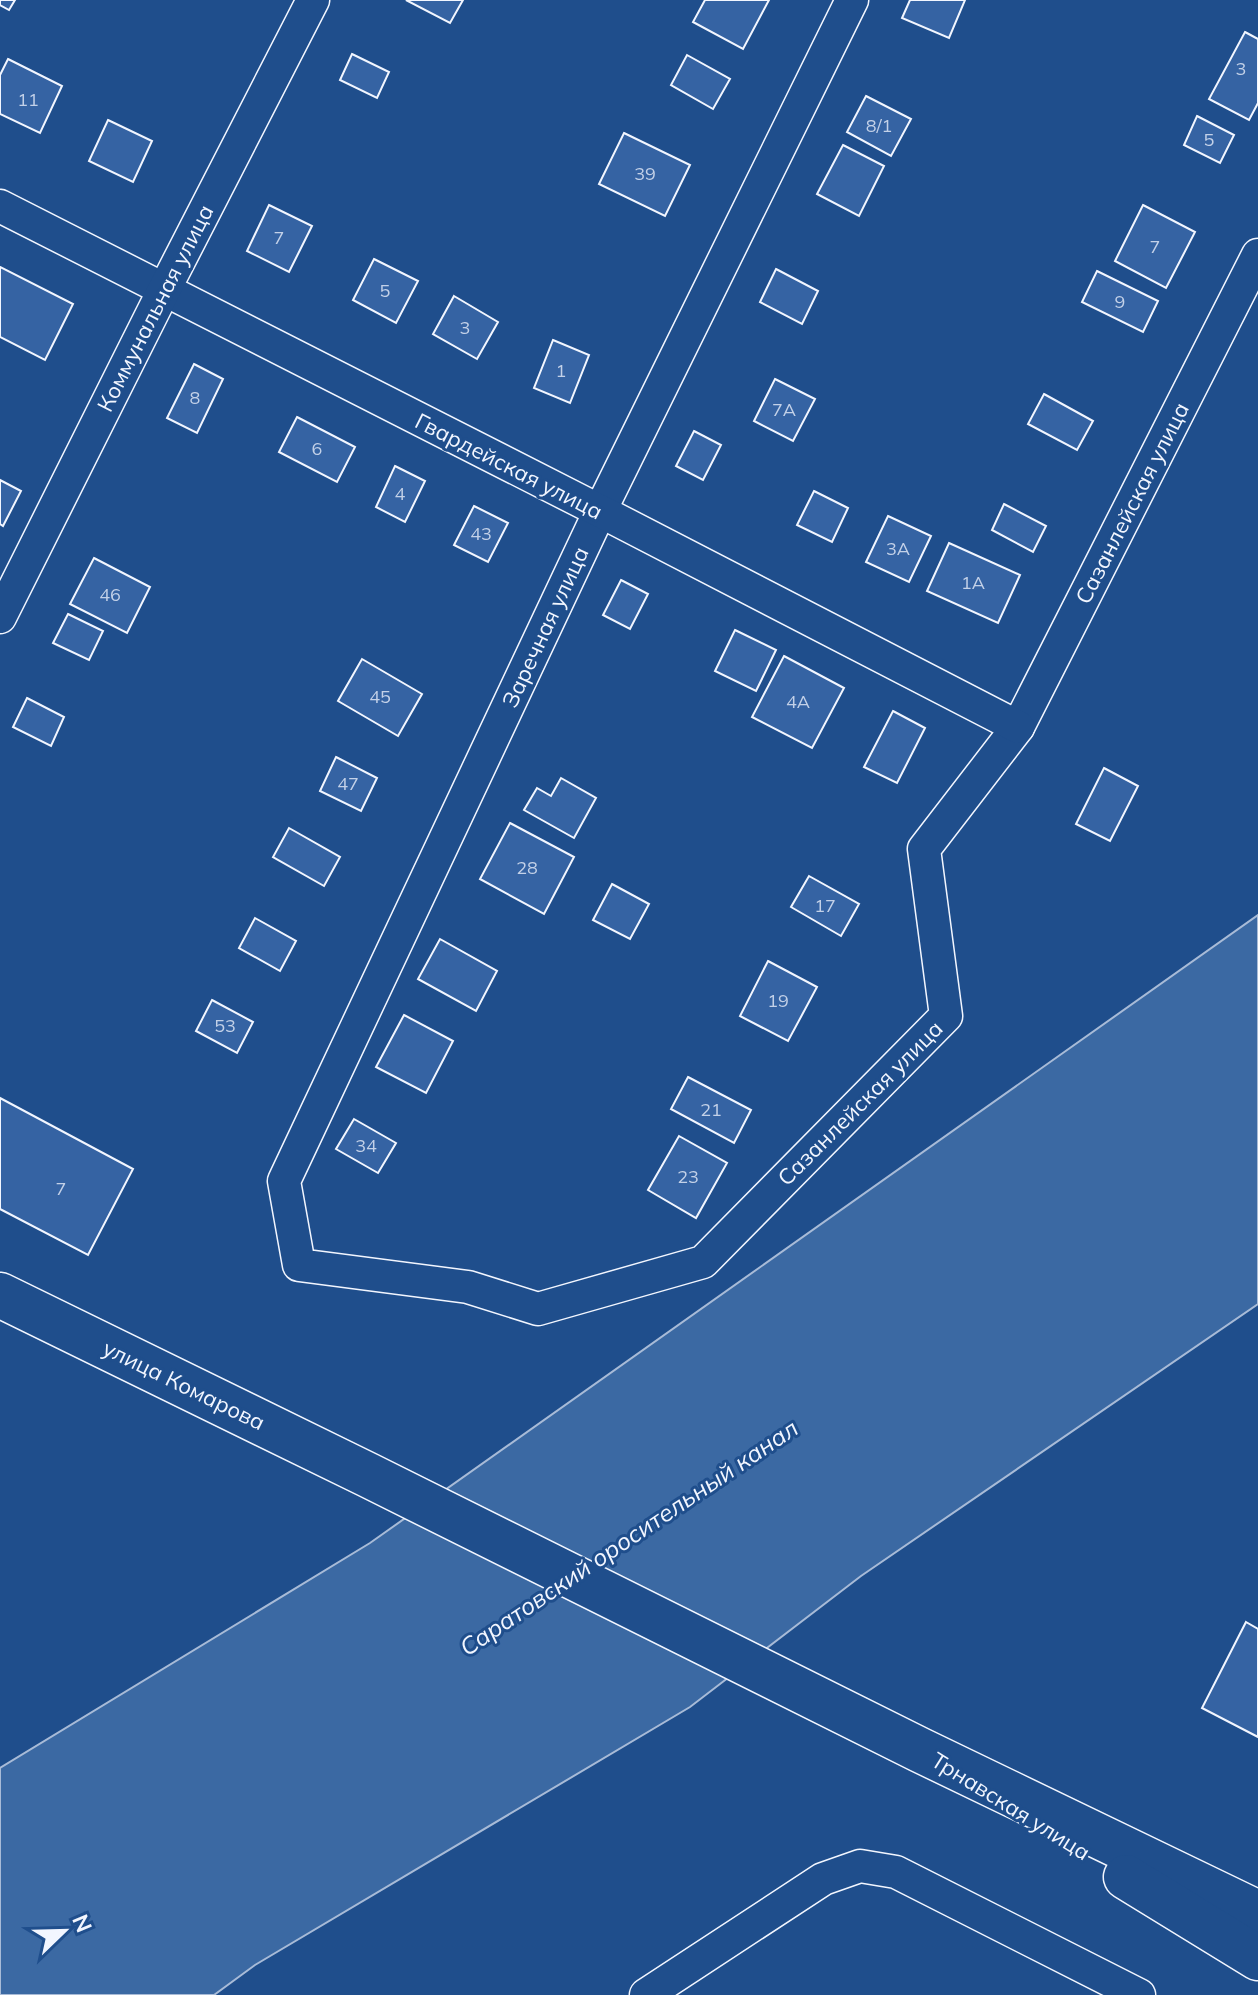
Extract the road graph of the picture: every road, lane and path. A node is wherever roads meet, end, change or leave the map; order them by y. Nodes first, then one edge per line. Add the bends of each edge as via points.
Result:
1 (313, 0) edge
2 (852, 0) edge
3 (0, 206) edge
4 (1258, 255) edge
5 (164, 290) junction
6 (600, 511) junction
7 (0, 617) edge
8 (1018, 727) junction
9 (299, 1265) joint
10 (0, 1295) edge
11 (920, 1750) junction
12 (1258, 1913) edge
13 (1258, 1958) edge
14 (646, 1995) edge
15 (1139, 1995) edge

1 - 5 street, Коммунальная улица
2 - 6 street, Заречная улица
3 - 5 street, Гвардейская улица
4 - 8 street, Сазанлейская улица
5 - 6 street, Гвардейская улица
5 - 7 street, Коммунальная улица
6 - 8 street, Гвардейская улица
6 - 9 street, Заречная улица via 284,1181
8 - 9 street, Сазанлейская улица via 924,849 946,1016 703,1262 538,1309 468,1287
10 - 11 main road, улица Комарова
11 - 12 main road, Трнавская улица
11 - 13 main road, Трнавская улица
14 - 15 street via 823,1879 860,1866 896,1872

